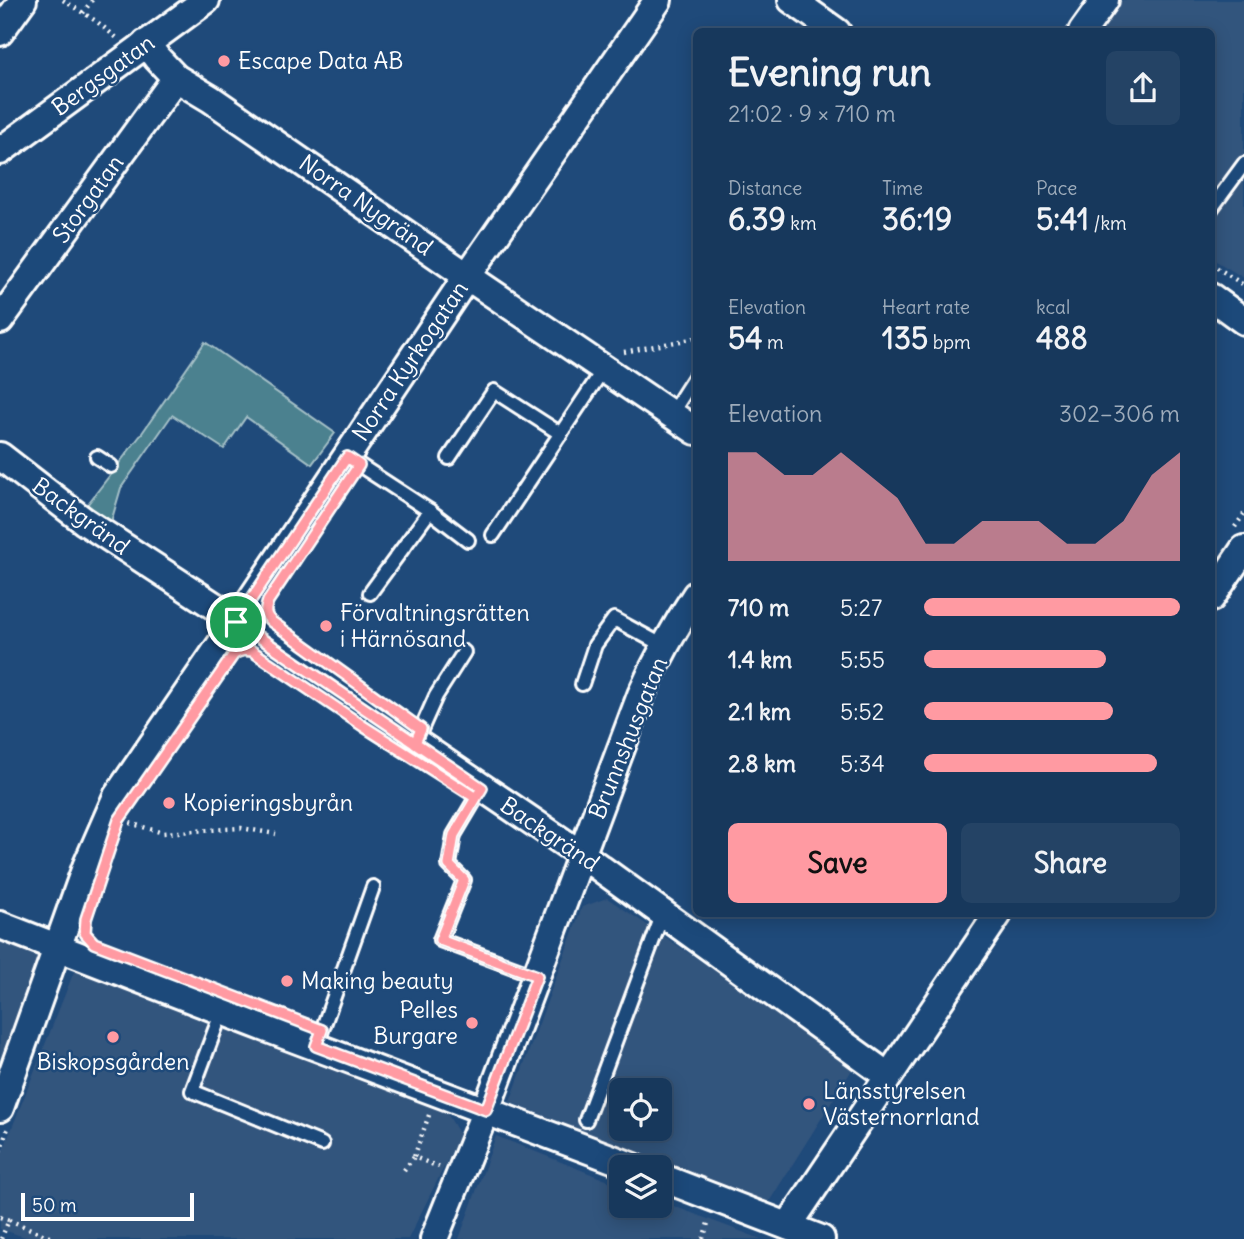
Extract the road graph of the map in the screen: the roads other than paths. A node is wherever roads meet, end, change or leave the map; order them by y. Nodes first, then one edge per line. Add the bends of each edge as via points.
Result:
1 (23, 0) edge
2 (206, 0) edge
3 (658, 0) edge
4 (792, 0) edge
5 (1105, 0) edge
6 (831, 28) edge
7 (1085, 28) edge
8 (0, 32) edge
9 (146, 43) junction
10 (176, 78) junction
11 (0, 151) edge
12 (1242, 172) edge
13 (1215, 204) edge
14 (468, 275) junction
15 (1215, 300) edge
16 (0, 320) edge
17 (1244, 321) edge
18 (602, 367) junction
19 (693, 380) edge
20 (671, 414) junction
21 (693, 429) edge
22 (561, 434) junction
23 (0, 456) edge
24 (97, 457) dead end
25 (347, 457) junction
26 (449, 458) dead end
27 (111, 466) dead end
28 (430, 511) junction
29 (492, 535) dead end
30 (468, 540) dead end
31 (1244, 549) edge
32 (1215, 592) edge
33 (370, 593) dead end
34 (693, 600) edge
35 (236, 622) junction
36 (664, 646) junction
37 (464, 652) dead end
38 (582, 684) dead end
39 (415, 743) junction
40 (482, 788) junction
41 (582, 855) junction
42 (373, 887) dead end
43 (663, 913) junction
44 (996, 917) edge
45 (0, 925) edge
46 (57, 947) junction
47 (537, 976) junction
48 (222, 1011) junction
49 (316, 1046) junction
50 (888, 1076) junction
51 (0, 1108) edge
52 (486, 1110) junction
53 (586, 1120) dead end
54 (321, 1144) dead end
55 (609, 1157) edge
56 (672, 1182) edge
57 (788, 1226) junction
58 (435, 1239) edge
59 (821, 1239) edge

1 - 8 street
2 - 9 street, Bergsgatan
3 - 14 street, Norra Kyrkogatan
4 - 6 street
5 - 7 street
9 - 10 street, Norra Nygränd
9 - 11 street, Bergsgatan
10 - 14 street, Norra Nygränd
10 - 16 street, Storgatan
12 - 13 lane
14 - 18 street, Norra Nygränd
14 - 25 street, Norra Kyrkogatan
15 - 17 street
18 - 20 street, Norra Nygränd
18 - 22 lane
19 - 20 lane
20 - 21 street, Norra Nygränd
22 - 26 lane via 494,391
22 - 29 lane
23 - 35 street, Backgränd via 84,521
24 - 27 lane
25 - 28 lane
25 - 35 street, Norra Kyrkogatan
28 - 30 lane
28 - 33 lane
31 - 32 street
34 - 36 street, Brunnshusgatan
35 - 39 street, Backgränd
35 - 46 street, Norra Kyrkogatan via 117,796
36 - 38 lane via 614,619 595,645
36 - 41 street, Brunnshusgatan via 641,695
37 - 39 lane via 436,696
39 - 40 street, Backgränd
40 - 41 street, Backgränd
40 - 47 lane via 454,835 449,865 464,880 440,940
41 - 43 street, Backgränd
41 - 47 street, Brunnshusgatan
42 - 49 lane
43 - 50 street, Backgränd
43 - 53 lane
44 - 50 street
45 - 46 street
46 - 48 street
46 - 51 street, Norra Kyrkogatan
47 - 52 street, Brunnshusgatan
48 - 49 street
48 - 54 lane via 192,1091
49 - 52 street
50 - 57 street
52 - 55 street
52 - 58 street, Brunnshusgatan
56 - 57 street
57 - 59 street

